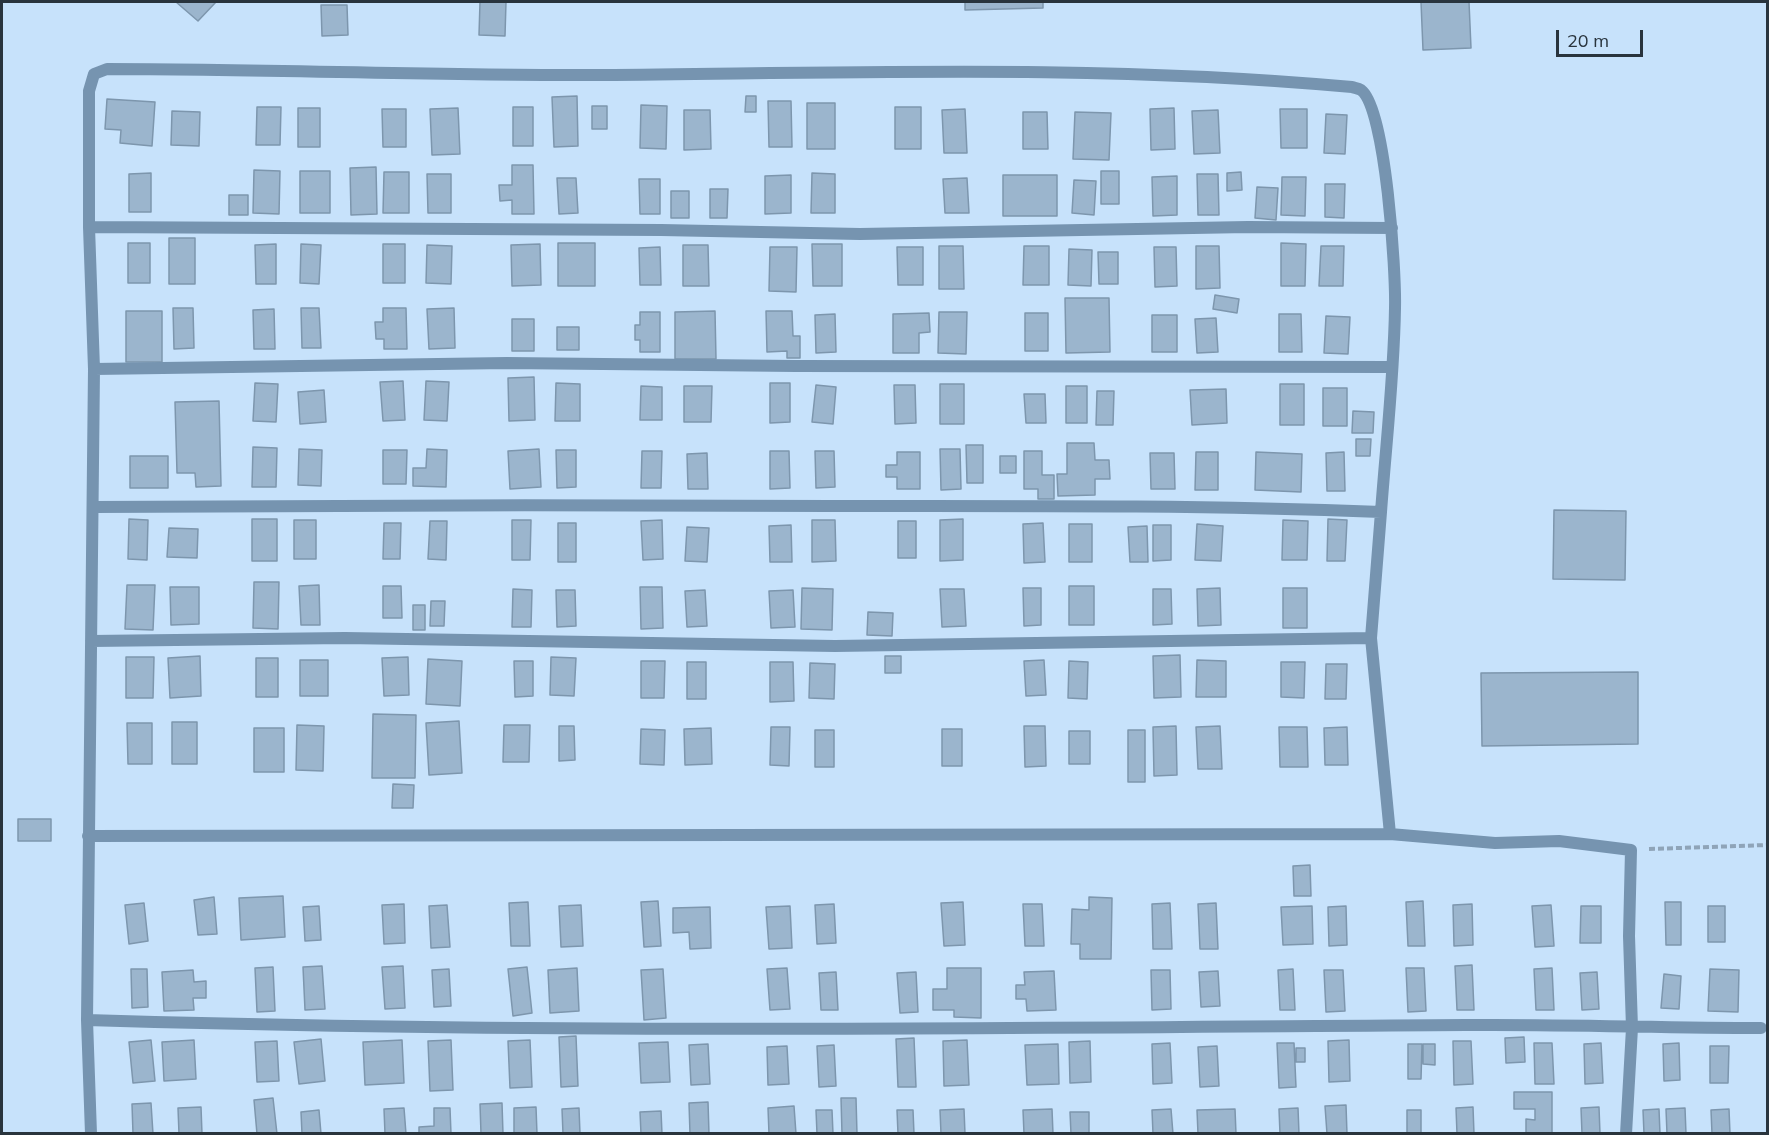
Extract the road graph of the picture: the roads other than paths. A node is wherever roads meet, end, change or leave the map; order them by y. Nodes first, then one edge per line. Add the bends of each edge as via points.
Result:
1 (89, 227) junction
2 (1392, 228) junction
3 (1391, 367) junction
4 (94, 369) junction
5 (93, 507) junction
6 (1381, 512) junction
7 (1371, 638) junction
8 (91, 641) junction
9 (1390, 834) junction
10 (88, 836) junction
11 (87, 1020) junction
12 (1632, 1028) junction
13 (1761, 1028) dead end
14 (91, 1134) edge
15 (1626, 1134) edge

1 - 2 street via 860,234
1 - 2 street via 89,91 94,74 107,69 269,69 596,75 956,71 1195,75 1352,87 1362,90 1368,101 1381,144
1 - 4 street
2 - 3 street via 1395,308
3 - 4 street via 507,363
3 - 6 street
4 - 5 street
5 - 6 street via 1055,506
5 - 8 street
6 - 7 street
7 - 8 street via 836,646 345,638
7 - 9 street
8 - 10 street
9 - 10 street
9 - 12 street via 1495,843 1559,841 1631,850
10 - 11 street
11 - 12 street via 369,1028
11 - 14 street
12 - 13 street
12 - 15 street

